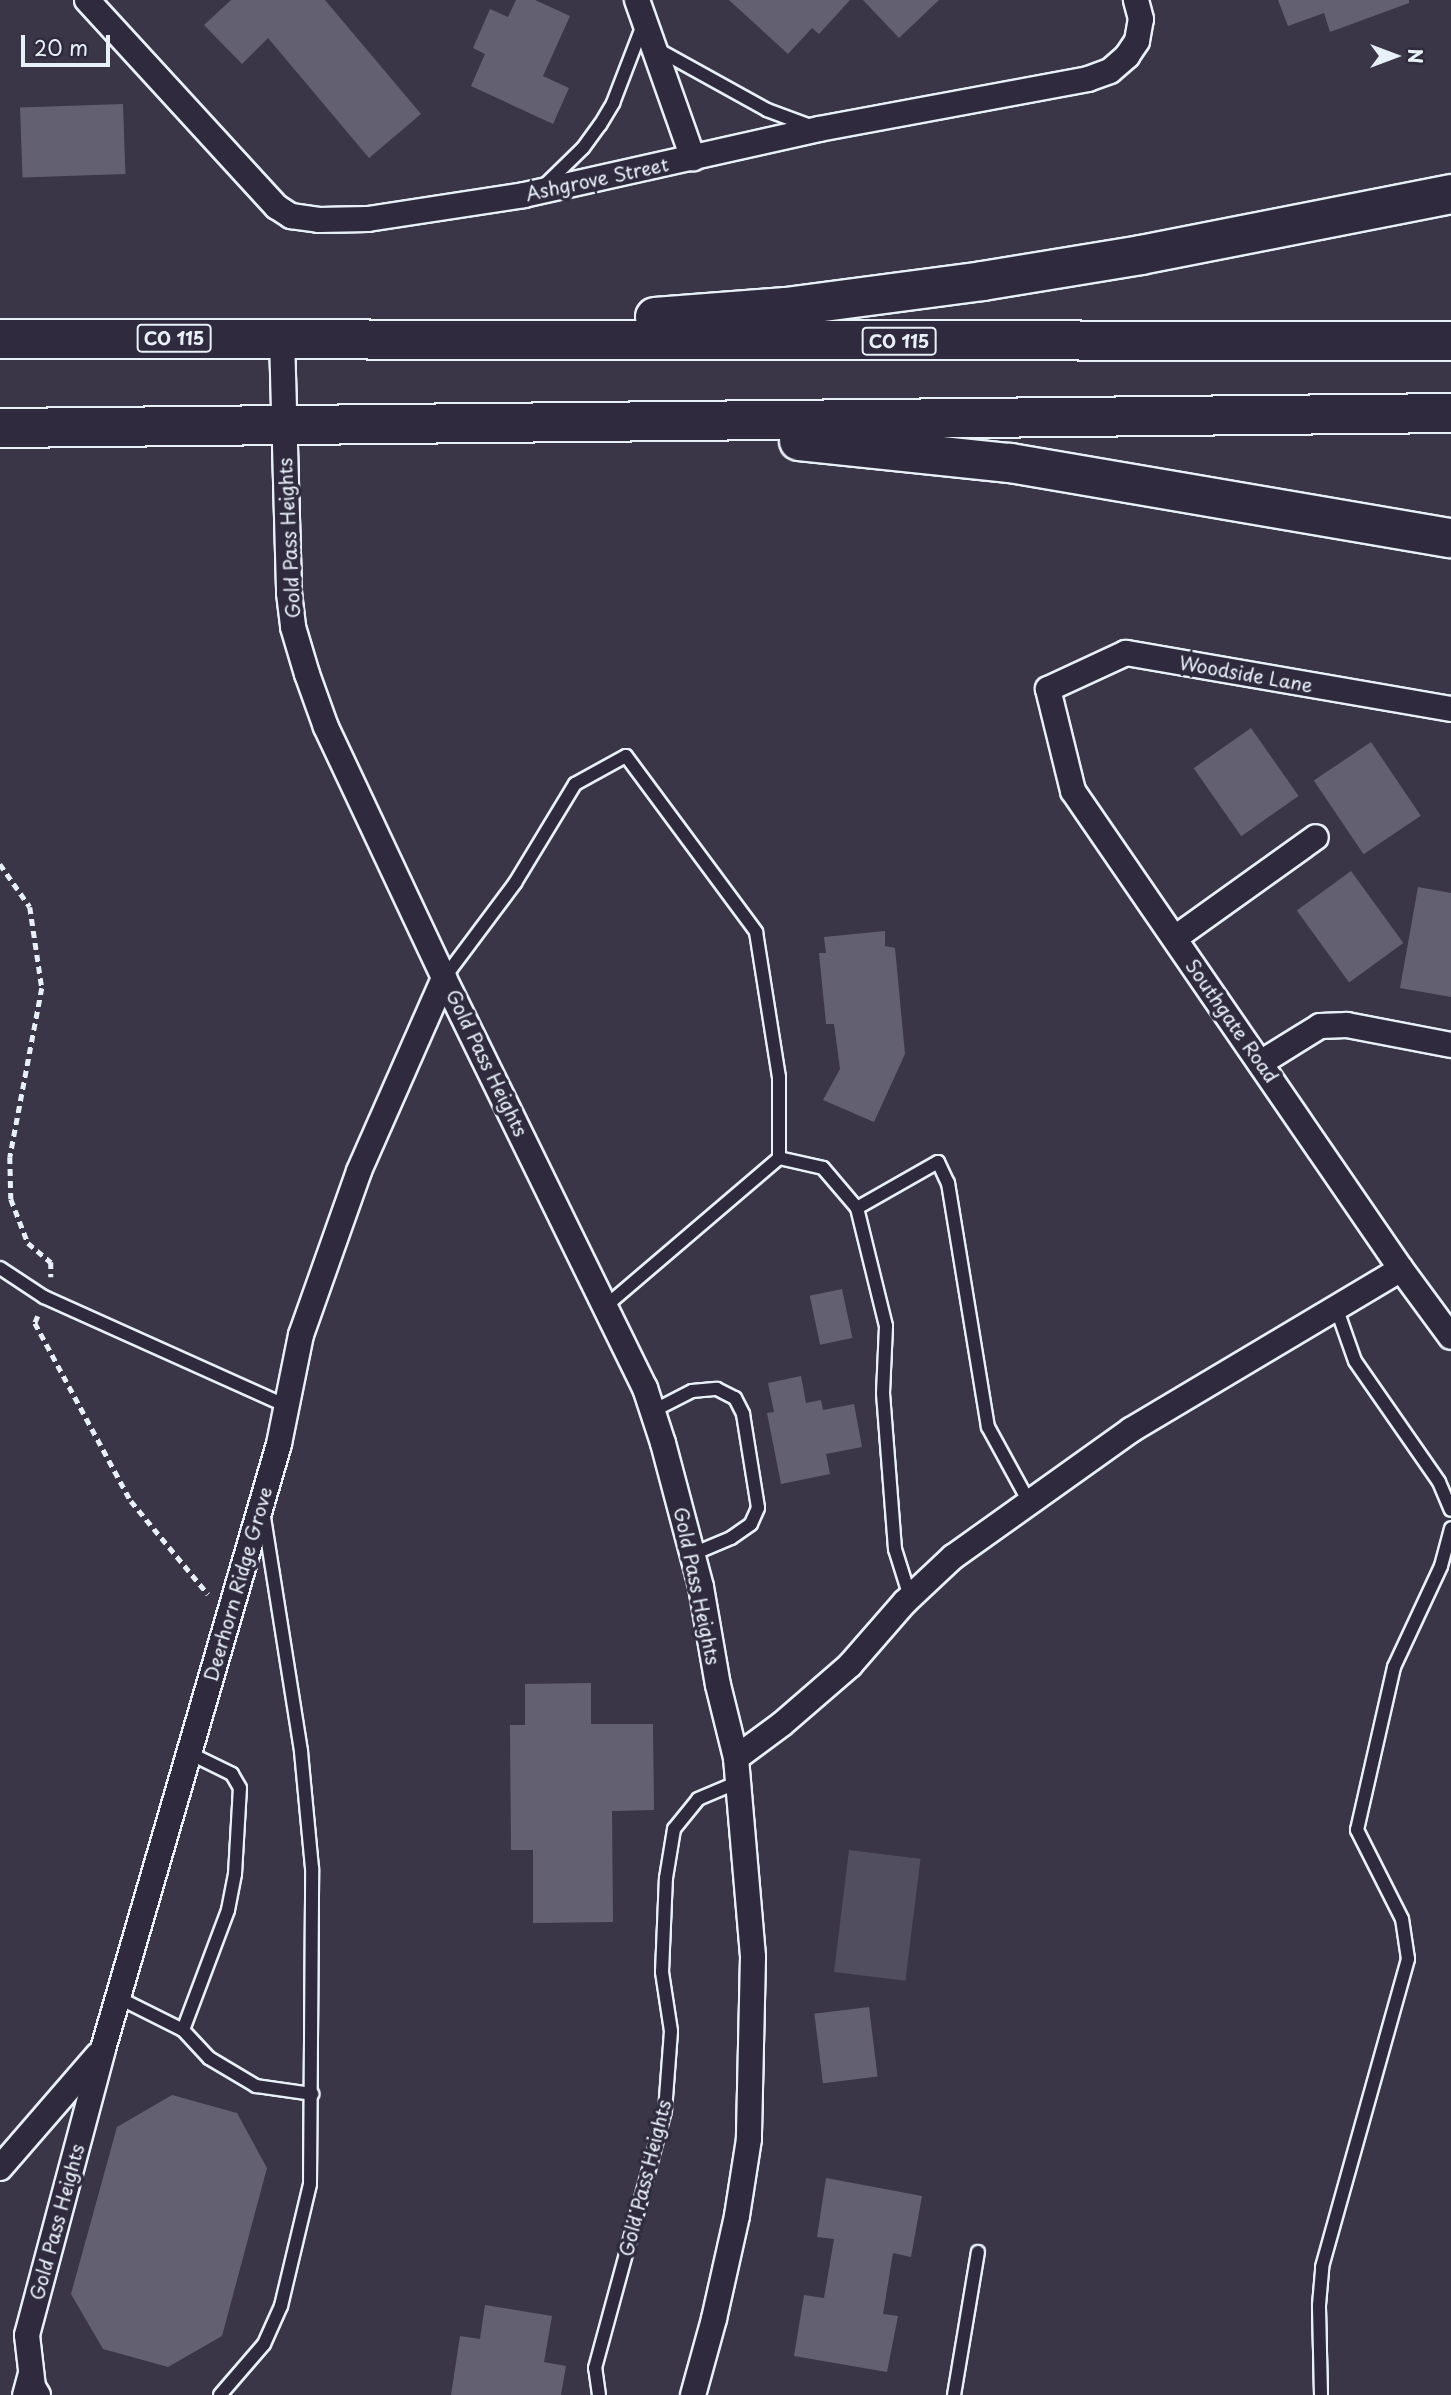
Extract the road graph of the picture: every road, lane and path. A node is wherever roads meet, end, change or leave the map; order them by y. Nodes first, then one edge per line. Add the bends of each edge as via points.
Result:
1 (87, 0) edge
2 (1136, 0) edge
3 (641, 11) edge
4 (654, 47) junction
5 (820, 129) junction
6 (693, 158) junction
7 (537, 192) junction
8 (1451, 194) edge
9 (282, 338) junction
10 (348, 338) junction
11 (0, 339) edge
12 (1451, 341) edge
13 (1451, 413) edge
14 (573, 421) junction
15 (283, 426) junction
16 (0, 428) edge
17 (1451, 538) edge
18 (1048, 689) joint
19 (1451, 709) edge
20 (1316, 837) dead end
21 (0, 864) edge
22 (1175, 938) junction
23 (444, 978) junction
24 (1451, 1045) edge
25 (1262, 1062) junction
26 (779, 1158) junction
27 (857, 1208) junction
28 (0, 1268) edge
29 (1401, 1269) junction
30 (44, 1297) junction
31 (607, 1305) junction
32 (1336, 1307) junction
33 (1451, 1337) edge
34 (287, 1406) junction
35 (653, 1411) junction
36 (1029, 1503) junction
37 (262, 1504) junction
38 (1451, 1510) edge
39 (1451, 1528) edge
40 (692, 1554) junction
41 (910, 1597) junction
42 (229, 1619) junction
43 (189, 1753) junction
44 (736, 1758) junction
45 (738, 1782) junction
46 (117, 1997) junction
47 (183, 2030) junction
48 (103, 2049) junction
49 (312, 2094) junction
50 (2, 2160) edge
51 (978, 2252) dead end
52 (30, 2353) junction
53 (19, 2395) edge
54 (38, 2395) edge
55 (220, 2395) edge
56 (599, 2395) edge
57 (693, 2395) edge
58 (954, 2395) edge
59 (1321, 2395) edge

1 - 7 street, Ashgrove Street via 278,208 291,216 368,219
2 - 5 street, Ashgrove Street via 1141,19 1137,41 1127,56 1099,75
3 - 4 street
3 - 7 lane via 613,103 583,148
4 - 5 lane via 767,110
4 - 6 street
5 - 6 street, Ashgrove Street
6 - 7 street, Ashgrove Street
8 - 10 highway via 1141,256 786,307
9 - 10 highway, CO 115
9 - 11 highway, CO 115
9 - 15 street, Gold Pass Heights
10 - 12 highway, CO 115
13 - 14 highway
14 - 15 highway
14 - 17 highway via 1010,463
15 - 16 highway
15 - 23 street, Gold Pass Heights via 293,627 326,727
18 - 19 street, Woodside Lane via 1126,653
18 - 22 street, Southgate Road via 1073,791
20 - 22 street
21 - 30 path via 30,907 42,988 10,1157 11,1199 29,1243 51,1262
22 - 25 street, Southgate Road
23 - 26 lane via 515,883 575,784 626,756 756,932 779,1077
23 - 31 street, Gold Pass Heights
23 - 34 street, Deerhorn Ridge Grove via 359,1171 301,1335
24 - 25 street via 1347,1025 1320,1027
25 - 29 street, Southgate Road
26 - 27 lane via 823,1168
26 - 31 lane
27 - 36 lane via 938,1162 948,1183 988,1427
27 - 41 lane via 886,1326 883,1393 895,1549
28 - 30 lane
29 - 32 street
29 - 33 street, Southgate Road
30 - 34 lane
30 - 42 path via 35,1324 131,1501
31 - 35 street, Gold Pass Heights
32 - 36 street via 1131,1430
32 - 38 lane via 1355,1361 1439,1482
34 - 37 street, Deerhorn Ridge Grove
35 - 40 street, Gold Pass Heights
35 - 40 lane via 692,1391 717,1389 734,1398 743,1414 758,1508 751,1524 731,1538
36 - 41 street via 953,1557
37 - 42 street, Deerhorn Ridge Grove
37 - 49 lane via 301,1751 312,1868
39 - 59 lane via 1441,1566 1394,1667 1357,1830 1402,1919 1408,1959 1322,2267
40 - 44 street, Gold Pass Heights
41 - 44 street via 850,1665
42 - 43 street, Deerhorn Ridge Grove
43 - 46 street, Deerhorn Ridge Grove
43 - 47 lane via 232,1774 240,1788 236,1874 228,1910
44 - 45 street, Gold Pass Heights
45 - 56 lane, Gold Pass Heights via 698,1799 674,1829 666,1878 662,1972 671,2031 665,2111 595,2368
45 - 57 street, Gold Pass Heights via 753,1957 749,2139 729,2255
46 - 47 lane
46 - 48 street, Deerhorn Ridge Grove
47 - 49 lane via 209,2058 256,2086
48 - 50 street, Deerhorn Ridge Grove
48 - 52 street, Gold Pass Heights via 27,2335
49 - 55 lane via 310,2184 281,2306 264,2344
51 - 58 lane
52 - 53 lane
52 - 54 street, Gold Pass Heights

